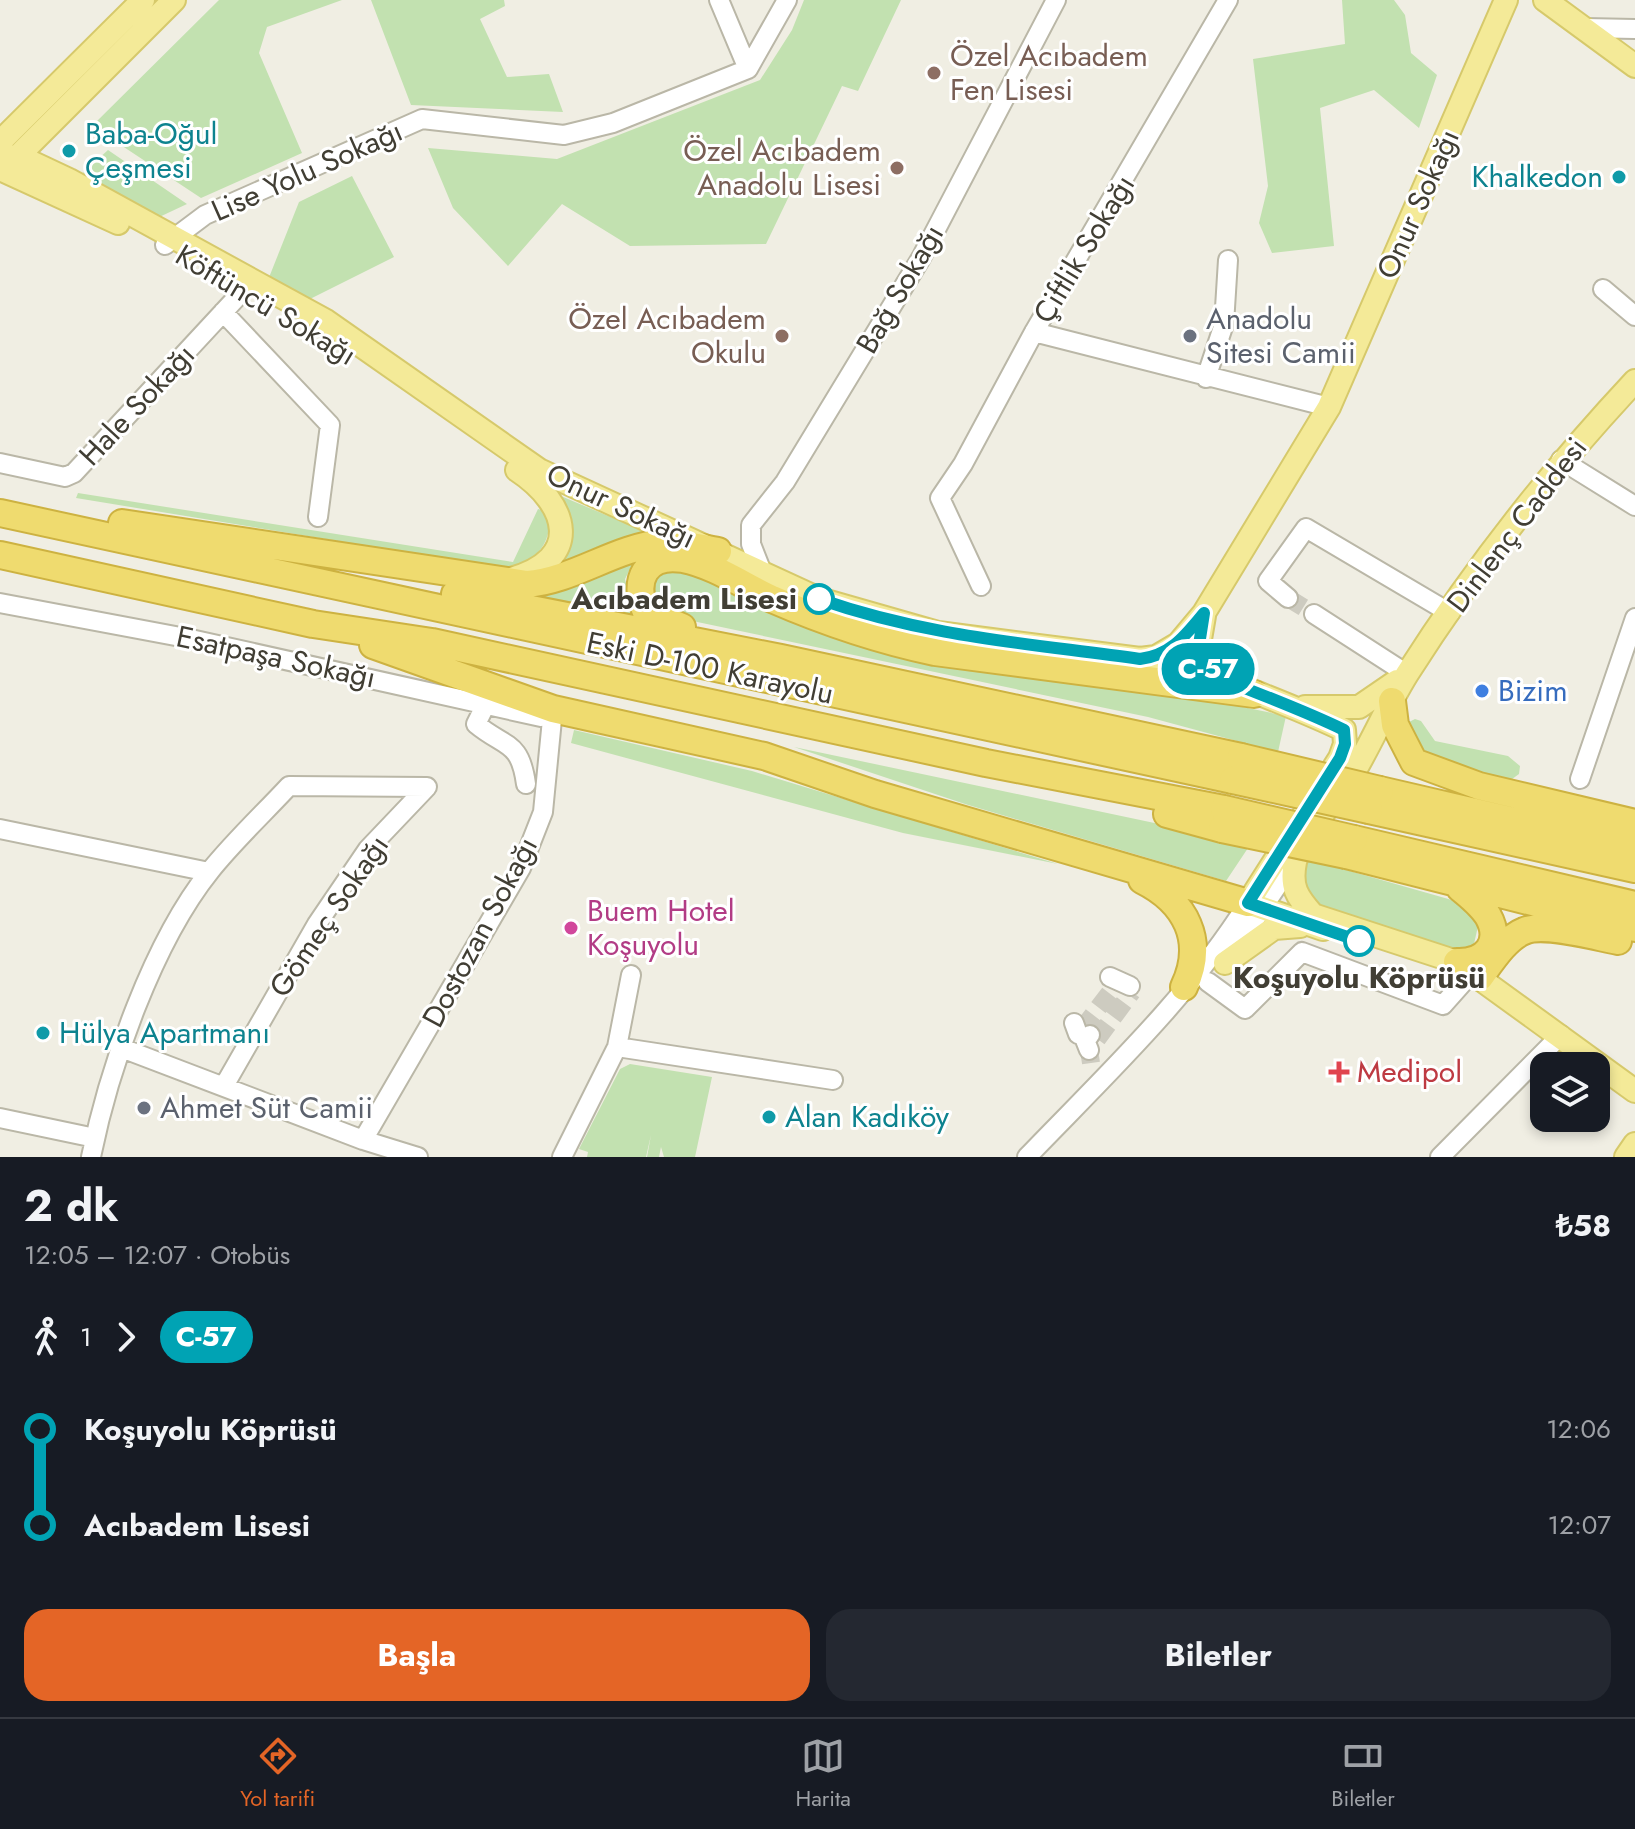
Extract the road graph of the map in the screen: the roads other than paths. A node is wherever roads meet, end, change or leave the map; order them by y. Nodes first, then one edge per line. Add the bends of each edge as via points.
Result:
1 (143, 0) edge
2 (174, 0) edge
3 (719, 0) edge
4 (787, 0) edge
5 (1056, 0) edge
6 (1228, 0) edge
7 (1518, 0) edge
8 (1551, 2) edge
9 (1500, 6) edge
10 (1585, 28) junction
11 (1635, 29) edge
12 (1635, 66) edge
13 (748, 69) junction
14 (50, 125) junction
15 (3, 163) edge
16 (66, 189) junction
17 (170, 242) junction
18 (1228, 260) dead end
19 (248, 286) junction
20 (1603, 289) dead end
21 (223, 312) junction
22 (1635, 316) edge
23 (1034, 332) junction
24 (1206, 378) junction
25 (1635, 381) edge
26 (1329, 407) junction
27 (1561, 460) junction
28 (0, 463) edge
29 (520, 464) junction
30 (944, 492) junction
31 (1635, 506) edge
32 (0, 511) edge
33 (318, 517) dead end
34 (971, 537) dead end
35 (140, 542) junction
36 (718, 551) junction
37 (0, 555) edge
38 (762, 572) junction
39 (499, 583) junction
40 (981, 586) dead end
41 (1288, 598) tunnel mouth
42 (0, 603) edge
43 (1204, 613) junction
44 (1450, 613) junction
45 (1314, 614) tunnel mouth
46 (1634, 621) edge
47 (313, 624) junction
48 (781, 658) junction
49 (1407, 674) junction
50 (1254, 694) junction
51 (1392, 701) junction
52 (487, 702) junction
53 (1296, 707) junction
54 (552, 714) junction
55 (1237, 769) junction
56 (1580, 779) dead end
57 (526, 784) dead end
58 (1375, 800) junction
59 (1635, 823) edge
60 (0, 829) edge
61 (1030, 839) junction
62 (1350, 847) junction
63 (1635, 849) edge
64 (1296, 857) junction
65 (1635, 869) edge
66 (209, 872) junction
67 (1457, 885) junction
68 (1635, 905) edge
69 (1256, 906) junction
70 (1635, 928) edge
71 (1332, 932) junction
72 (1635, 944) edge
73 (1225, 963) junction
74 (1468, 972) junction
75 (631, 975) dead end
76 (1196, 984) junction
77 (1561, 1035) junction
78 (119, 1047) junction
79 (617, 1047) junction
80 (833, 1080) dead end
81 (224, 1086) junction
82 (1635, 1091) edge
83 (0, 1118) edge
84 (95, 1138) junction
85 (363, 1140) junction
86 (1635, 1144) edge
87 (1028, 1156) edge
88 (91, 1157) edge
89 (418, 1157) edge
90 (562, 1157) edge
91 (1440, 1157) edge
92 (1626, 1157) edge

1 - 15 main road via 56,87
2 - 14 main road
3 - 13 street
4 - 13 street
5 - 38 street, Bağ Sokağı via 921,258 785,482 751,525 751,544
6 - 23 street, Çiftlik Sokağı
7 - 9 main road
8 - 10 main road
9 - 26 main road, Onur Sokağı
10 - 11 street
10 - 12 main road
13 - 17 street, Lise Yolu Sokağı via 613,123 564,135 422,119 205,215
14 - 15 main road
14 - 16 main road, Köftüncü Sokağı via 49,159
15 - 16 main road, Köftüncü Sokağı
16 - 17 main road, Köftüncü Sokağı
17 - 19 main road, Köftüncü Sokağı
18 - 24 street via 1224,324
19 - 21 street, Hale Sokağı
19 - 29 main road, Köftüncü Sokağı
20 - 22 street
21 - 28 street, Hale Sokağı via 74,473 65,477
21 - 33 street via 330,425
23 - 24 street
23 - 30 street, Çiftlik Sokağı
24 - 26 street
25 - 27 main road, Dinlenç Caddesi
26 - 43 main road, Onur Sokağı
27 - 31 street
27 - 44 main road, Dinlenç Caddesi
29 - 36 main road, Onur Sokağı
29 - 39 main road via 551,497 562,527 551,556 538,570
30 - 34 street
30 - 40 street
32 - 35 highway, Eski D-100 Karayolu
32 - 39 highway via 184,530
35 - 48 highway via 339,571
35 - 55 highway, Eski D-100 Karayolu
36 - 38 main road, Onur Sokağı
36 - 39 highway via 664,543 545,583
37 - 47 highway, Eski D-100 Karayolu
38 - 43 main road, Onur Sokağı via 844,608 938,633 1140,659 1156,657 1178,644
41 - 44 street via 1268,581 1306,528
42 - 52 street, Esatpaşa Sokağı
43 - 50 main road via 1199,645 1206,667 1212,675
44 - 49 main road, Dinlenç Caddesi
45 - 49 street
46 - 56 street
47 - 54 highway
47 - 62 highway, Eski D-100 Karayolu, bridge via 432,642
48 - 50 highway via 659,619 646,612 637,593 639,582 657,562 682,559 890,642
48 - 55 highway
49 - 51 main road
49 - 53 main road via 1359,707
50 - 53 main road
51 - 59 highway via 1395,725 1414,762 1479,786
51 - 64 main road via 1357,766
52 - 54 street, Esatpaşa Sokağı
52 - 57 street via 476,724 520,755
53 - 69 main road via 1344,730 1345,744
54 - 61 highway via 764,756
54 - 85 street, Dostozan Sokağı via 543,812 521,868
55 - 58 highway, bridge
58 - 63 highway
58 - 65 highway
60 - 66 street
61 - 69 highway
61 - 76 highway via 1142,880 1168,895 1194,937
62 - 67 highway
62 - 68 highway
64 - 69 street
64 - 74 main road via 1292,884 1313,915
66 - 78 street, Gömeç Sokağı via 180,919
66 - 81 street, Gömeç Sokağı via 289,786 427,787 368,849 317,924
67 - 70 highway
67 - 74 highway via 1487,913 1493,928 1492,943
69 - 71 main road
69 - 73 street
69 - 76 street via 1222,943
71 - 73 main road via 1283,925
71 - 74 main road
72 - 74 highway via 1540,927 1524,930
73 - 76 street
74 - 76 street via 1443,1005 1302,952 1245,1009
74 - 77 main road
75 - 79 street
76 - 87 street
77 - 82 main road
77 - 91 street
78 - 81 street
78 - 84 street, Gömeç Sokağı
79 - 80 street
79 - 90 street
81 - 85 street
83 - 84 street
84 - 88 street, Gömeç Sokağı
85 - 89 street
86 - 92 main road

